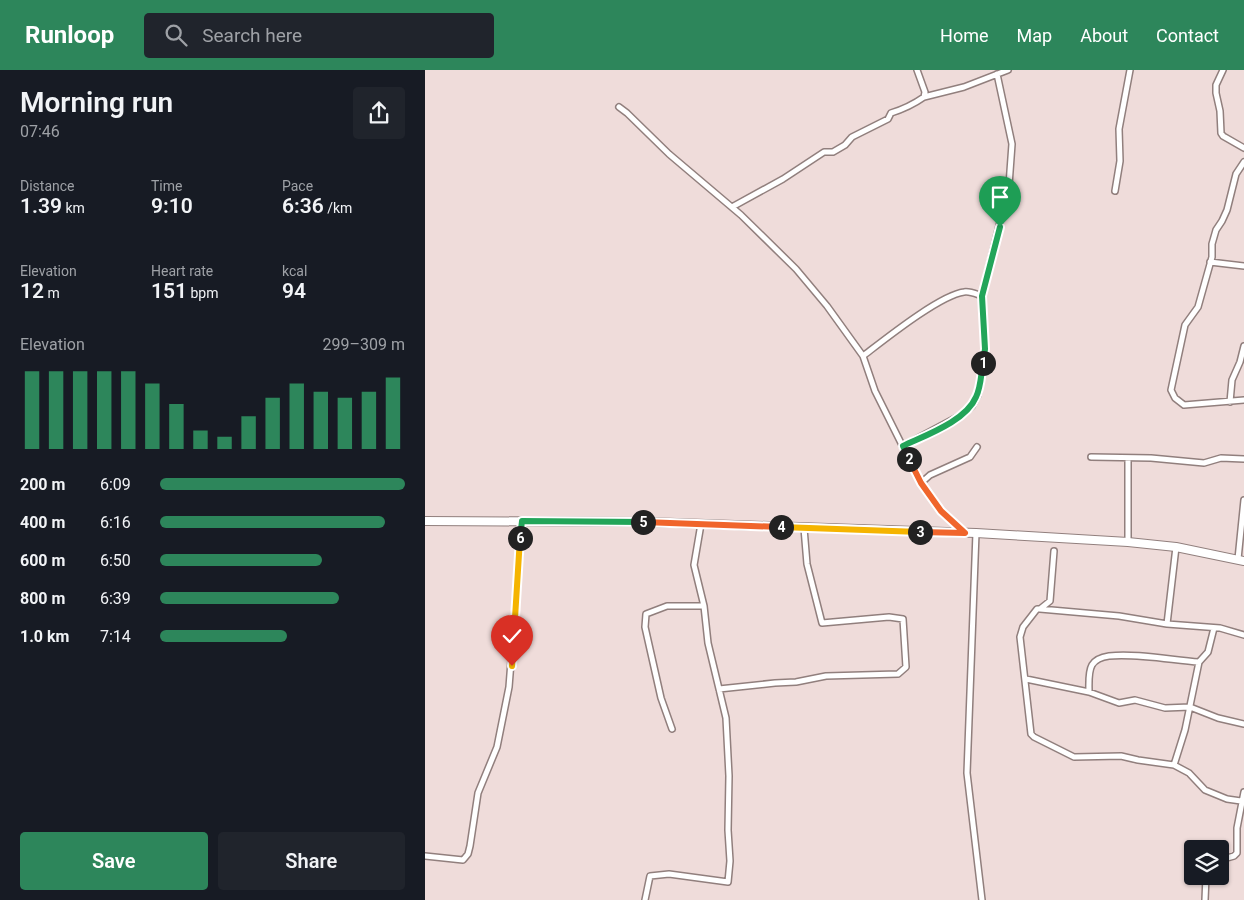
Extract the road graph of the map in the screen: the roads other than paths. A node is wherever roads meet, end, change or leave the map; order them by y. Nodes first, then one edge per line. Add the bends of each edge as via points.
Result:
1 (917, 70) edge
2 (1008, 70) edge
3 (1130, 70) edge
4 (1223, 70) edge
5 (997, 74) junction
6 (924, 97) junction
7 (619, 107) dead end
8 (1244, 148) edge
9 (1244, 162) edge
10 (1115, 191) dead end
11 (732, 208) junction
12 (1210, 262) junction
13 (1244, 266) edge
14 (982, 296) junction
15 (1244, 346) edge
16 (863, 356) junction
17 (1244, 400) edge
18 (1230, 402) junction
19 (903, 446) junction
20 (977, 447) dead end
21 (1091, 457) dead end
22 (1128, 458) junction
23 (1244, 459) edge
24 (921, 483) junction
25 (1244, 500) edge
26 (425, 521) edge
27 (522, 521) junction
28 (701, 524) junction
29 (804, 528) junction
30 (965, 533) junction
31 (976, 534) junction
32 (1128, 542) junction
33 (1176, 547) junction
34 (1054, 551) dead end
35 (1241, 560) edge
36 (704, 606) junction
37 (1040, 609) junction
38 (1167, 624) junction
39 (1214, 628) junction
40 (1244, 635) edge
41 (1199, 662) junction
42 (1026, 679) junction
43 (719, 690) junction
44 (1089, 692) junction
45 (1190, 707) junction
46 (1244, 724) edge
47 (672, 728) dead end
48 (1174, 765) junction
49 (1244, 792) edge
50 (1241, 801) junction
51 (425, 856) edge
52 (1229, 857) edge
53 (1206, 885) edge
54 (645, 900) edge
55 (982, 900) edge
56 (1205, 900) edge

1 - 6 street
2 - 5 street
3 - 10 street via 1119,129 1120,162
4 - 8 street via 1216,85 1221,133
5 - 6 street
5 - 14 street via 1012,144 1009,185
6 - 11 street via 891,113 888,119 845,145 833,152 824,152
7 - 11 street
9 - 12 street via 1236,174 1227,210 1216,230
11 - 16 street via 796,269
12 - 13 street
12 - 18 street via 1198,307 1185,325 1171,390 1184,405
14 - 16 street via 973,292 952,295
14 - 19 street via 985,349 978,395 963,414
15 - 18 street via 1232,380
16 - 19 street via 875,391
17 - 18 street
19 - 24 street
20 - 24 street via 970,457 930,475
21 - 22 street
22 - 23 street via 1204,464 1221,458
22 - 32 street
24 - 30 street via 941,511
25 - 35 street
26 - 27 main road
27 - 28 main road
27 - 51 street via 509,687 497,748 478,793 471,846 463,860
28 - 29 main road
28 - 36 street via 694,565
29 - 30 main road
29 - 43 street via 807,564 822,623 889,617 903,619 906,667 898,674 825,676
30 - 31 main road
31 - 32 main road
31 - 55 street via 967,773
32 - 33 main road
33 - 35 main road
33 - 38 street
34 - 37 street via 1051,597
36 - 43 street via 708,643
36 - 47 street via 667,606 646,614 645,627 661,698
37 - 38 street
37 - 42 street via 1021,631
38 - 39 street
39 - 40 street
39 - 41 street via 1208,652
41 - 44 street via 1107,656 1098,659 1090,670
41 - 45 street
42 - 44 street
42 - 48 street via 1029,730 1034,737 1074,756 1121,756
43 - 54 street via 726,718 729,776 728,882 669,874 649,876
44 - 45 street via 1119,703 1135,700 1165,708
45 - 46 street
45 - 48 street
48 - 50 street via 1189,773 1205,790
49 - 50 street
50 - 52 street via 1237,853
53 - 56 street

